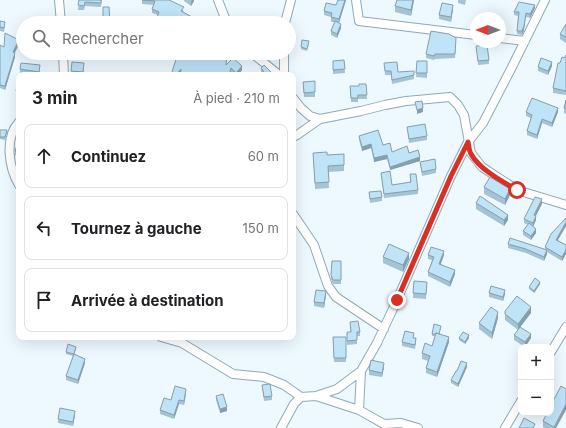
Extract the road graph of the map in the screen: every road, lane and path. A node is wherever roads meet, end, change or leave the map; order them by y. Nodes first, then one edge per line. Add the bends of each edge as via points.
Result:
1 (59, 0) edge
2 (218, 0) edge
3 (291, 0) edge
4 (356, 0) edge
5 (545, 0) edge
6 (60, 16) edge
7 (225, 16) edge
8 (287, 16) edge
9 (470, 34) edge
10 (506, 39) edge
11 (525, 41) junction
12 (63, 60) edge
13 (261, 60) edge
14 (284, 60) edge
15 (64, 72) edge
16 (275, 72) edge
17 (284, 72) edge
18 (296, 102) edge
19 (320, 118) junction
20 (16, 126) edge
21 (296, 136) edge
22 (468, 142) junction
23 (16, 179) edge
24 (566, 205) edge
25 (296, 218) edge
26 (566, 327) edge
27 (384, 329) junction
28 (172, 340) edge
29 (554, 347) edge
30 (361, 371) junction
31 (316, 396) junction
32 (301, 397) junction
33 (518, 407) edge
34 (359, 410) junction
35 (383, 426) edge
36 (281, 428) edge
37 (418, 428) edge
38 (505, 428) edge

1 - 6 street
2 - 7 street
3 - 8 street
4 - 9 street via 359,21
5 - 11 street
10 - 11 street
11 - 22 street via 483,123
12 - 15 street
13 - 16 street
14 - 17 street
18 - 19 street via 310,116
19 - 21 street
19 - 22 street via 361,112 384,105 450,97 464,115
20 - 23 street via 11,139 10,154 11,167
22 - 24 street via 476,161 504,182 517,190
22 - 27 street
25 - 27 street via 314,245 328,286 336,298
26 - 29 street
27 - 30 street
28 - 32 street via 182,343 233,374 264,377 284,385
30 - 31 street via 337,389
30 - 34 street
31 - 32 street
31 - 34 street
32 - 36 street via 294,404
33 - 38 street
34 - 35 street
35 - 37 street via 402,423

